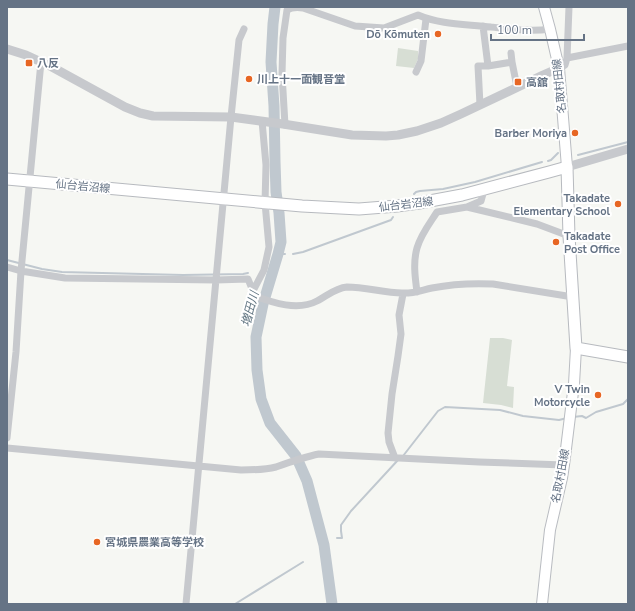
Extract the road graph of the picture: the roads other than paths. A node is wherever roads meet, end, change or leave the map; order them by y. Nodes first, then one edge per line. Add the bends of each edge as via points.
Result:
1 (416, 7) edge
2 (544, 7) edge
3 (569, 7) edge
4 (287, 9) edge
5 (418, 15) junction
6 (426, 19) junction
7 (483, 26) junction
8 (244, 29) dead end
9 (550, 29) junction
10 (628, 46) edge
11 (7, 50) edge
12 (511, 54) dead end
13 (567, 58) junction
14 (41, 62) junction
15 (512, 62) junction
16 (488, 66) junction
17 (559, 68) junction
18 (416, 72) dead end
19 (517, 87) junction
20 (480, 105) junction
21 (231, 117) junction
22 (263, 122) junction
23 (284, 124) junction
24 (628, 150) edge
25 (567, 167) junction
26 (7, 178) edge
27 (29, 181) junction
28 (484, 190) junction
29 (223, 198) junction
30 (266, 203) junction
31 (467, 207) junction
32 (569, 236) junction
33 (22, 266) junction
34 (7, 267) edge
35 (217, 276) junction
36 (417, 292) junction
37 (254, 293) junction
38 (403, 294) junction
39 (573, 297) junction
40 (576, 348) junction
41 (628, 356) edge
42 (7, 438) edge
43 (7, 448) edge
44 (398, 458) junction
45 (564, 465) junction
46 (200, 466) junction
47 (186, 604) edge
48 (542, 604) edge

1 - 5 street
2 - 9 main road, 名取村田線
3 - 13 street
4 - 5 street via 303,8 355,26 384,28
4 - 23 street via 282,74
5 - 6 street
6 - 7 street
6 - 18 street via 421,61
7 - 9 street via 534,31
7 - 16 street
8 - 21 street via 239,40
9 - 17 main road, 名取村田線
10 - 13 street
11 - 14 street
12 - 15 street
13 - 17 street via 565,65
14 - 21 street via 140,113 159,116
14 - 27 street
15 - 16 street
15 - 19 street
16 - 20 street via 478,66
17 - 19 street
17 - 25 main road, 名取村田線
19 - 20 street
20 - 23 street via 417,131 398,135 352,135
21 - 22 street
21 - 29 street
22 - 23 street
22 - 30 street
24 - 25 street
25 - 28 main road, 仙台岩沼線
25 - 32 main road
26 - 27 main road, 仙台岩沼線
27 - 29 main road, 仙台岩沼線
27 - 33 street
28 - 30 main road, 仙台岩沼線 via 420,203 359,209
28 - 31 street via 481,201
29 - 30 main road, 仙台岩沼線
29 - 35 street
30 - 37 street via 269,247 264,270
31 - 32 street via 537,224
31 - 36 street via 437,212 426,228 417,248 414,271
32 - 39 main road
33 - 34 street
33 - 35 street via 65,278
33 - 42 street
35 - 37 street via 248,279
35 - 46 street
36 - 38 street
36 - 39 street via 458,285 493,284
37 - 38 street via 273,303 300,305 317,302 334,290 346,287
38 - 44 street via 399,315 401,334 388,433 390,445
39 - 40 main road
40 - 41 main road
40 - 45 main road, 名取村田線
43 - 46 street
44 - 45 street
44 - 46 street via 319,454 260,470
45 - 48 main road, 名取村田線 via 550,530
46 - 47 street

